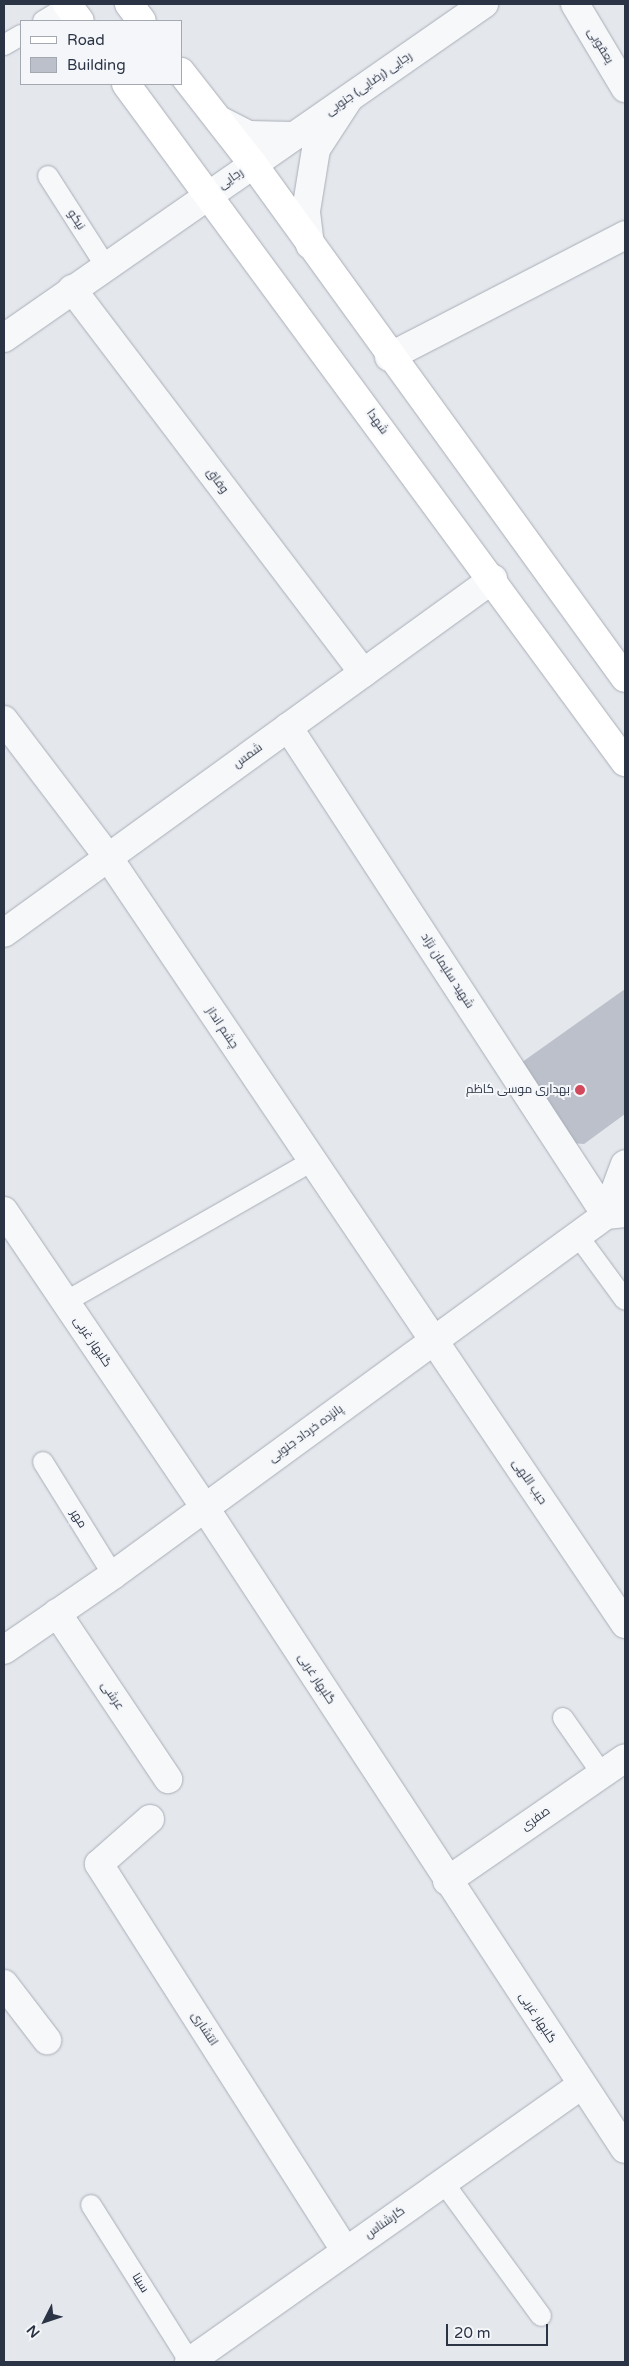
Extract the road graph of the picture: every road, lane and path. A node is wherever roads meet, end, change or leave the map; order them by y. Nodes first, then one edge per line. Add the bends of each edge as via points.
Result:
1 (129, 4) edge
2 (484, 4) edge
3 (575, 4) edge
4 (72, 10) edge
5 (46, 20) edge
6 (141, 20) edge
7 (20, 35) edge
8 (4, 45) edge
9 (182, 73) edge
10 (127, 85) edge
11 (625, 88) edge
12 (351, 96) junction
13 (219, 120) junction
14 (294, 136) junction
15 (253, 164) junction
16 (48, 176) dead end
17 (209, 195) junction
18 (625, 235) edge
19 (310, 245) junction
20 (105, 264) junction
21 (72, 289) junction
22 (4, 338) edge
23 (389, 356) junction
24 (493, 579) junction
25 (363, 673) junction
26 (624, 673) edge
27 (4, 720) edge
28 (288, 728) junction
29 (625, 762) edge
30 (108, 857) junction
31 (4, 933) edge
32 (312, 1161) junction
33 (625, 1164) edge
34 (4, 1210) edge
35 (616, 1214) edge
36 (578, 1236) junction
37 (625, 1300) edge
38 (65, 1302) junction
39 (433, 1341) junction
40 (43, 1462) dead end
41 (205, 1508) junction
42 (113, 1575) junction
43 (57, 1613) junction
44 (625, 1624) edge
45 (4, 1650) edge
46 (563, 1718) dead end
47 (625, 1758) edge
48 (602, 1774) junction
49 (168, 1779) dead end
50 (150, 1819) dead end
51 (447, 1880) junction
52 (4, 1984) edge
53 (47, 2040) dead end
54 (581, 2084) junction
55 (625, 2149) edge
56 (443, 2182) junction
57 (91, 2205) dead end
58 (346, 2251) junction
59 (541, 2316) dead end
60 (219, 2354) edge
61 (190, 2362) edge

1 - 6 main road
2 - 12 street, رجایی (رضایی) جنوبی
3 - 11 street, یعقوبی
4 - 5 lane
7 - 8 lane
9 - 13 main road
10 - 17 main road, شهدا
12 - 14 street, رجایی (رضایی) جنوبی
12 - 19 street via 316,150 306,212
13 - 14 street via 248,134
13 - 15 main road
14 - 15 street, رجایی (رضایی) جنوبی
15 - 17 street, رجایی
15 - 19 main road
16 - 20 lane, نیکو
17 - 20 street
17 - 24 main road, شهدا
18 - 23 street
19 - 23 main road
20 - 21 street
21 - 22 street
21 - 25 street, وفاق
23 - 26 main road
24 - 25 street, شمس
24 - 29 main road, شهدا
25 - 28 street, شمس
27 - 30 street, چشم انداز
28 - 30 street, شمس
28 - 35 street, شهید سلیمان نژاد
30 - 31 street, شمس
30 - 32 street, چشم انداز
32 - 38 lane
32 - 39 street, چشم انداز
33 - 35 street
34 - 38 street, گلبهار غربی
35 - 36 street, پانزده خرداد جنوبی
36 - 37 lane
36 - 39 street, پانزده خرداد جنوبی
38 - 41 street, گلبهار غربی
39 - 41 street, پانزده خرداد جنوبی
39 - 44 street, حیب اللهی
40 - 42 lane, مهر
41 - 42 street, پانزده خرداد جنوبی
41 - 51 street, گلبهار غربی
42 - 43 street, پانزده خرداد جنوبی
43 - 45 street, پانزده خرداد جنوبی
43 - 49 street, عرشی
46 - 48 lane
47 - 48 street, صفری
48 - 51 street, صفری
50 - 58 street, انتشاری via 99,1864
51 - 54 street, گلبهار غربی
52 - 53 street
54 - 55 street, گلبهار غربی
54 - 56 street, کارشناس
56 - 58 street, کارشناس
56 - 59 lane
57 - 61 lane, سینا
58 - 60 street, کارشناس
60 - 61 street, کارشناس

